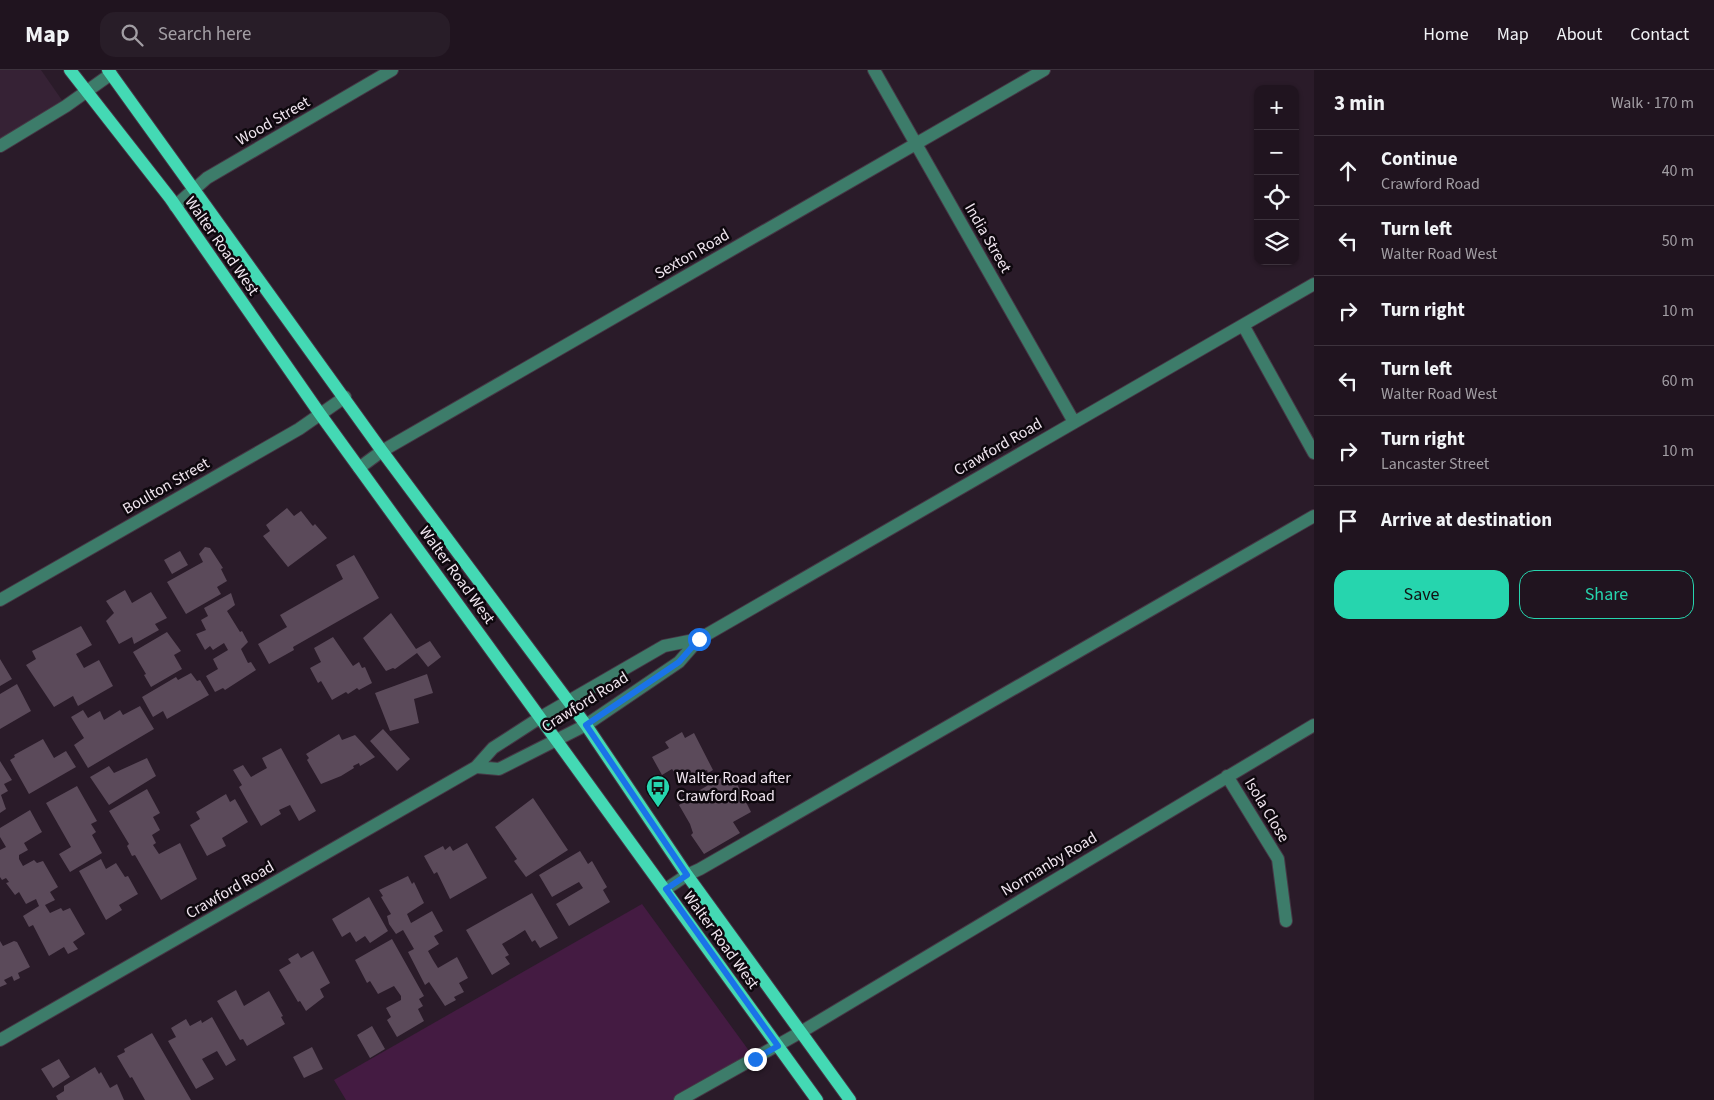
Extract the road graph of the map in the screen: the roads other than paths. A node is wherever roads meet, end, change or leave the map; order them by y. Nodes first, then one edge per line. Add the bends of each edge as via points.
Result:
1 (70, 70) edge
2 (392, 70) edge
3 (874, 70) edge
4 (1044, 70) edge
5 (109, 72) edge
6 (86, 92) junction
7 (915, 144) junction
8 (0, 146) edge
9 (194, 189) junction
10 (175, 206) junction
11 (1314, 284) edge
12 (1243, 324) junction
13 (345, 397) junction
14 (320, 414) junction
15 (1074, 422) junction
16 (382, 451) junction
17 (1314, 453) edge
18 (359, 468) junction
19 (1314, 516) edge
20 (0, 600) edge
21 (699, 639) junction
22 (569, 702) junction
23 (541, 717) junction
24 (586, 725) junction
25 (1314, 725) edge
26 (557, 741) junction
27 (476, 767) junction
28 (1227, 776) junction
29 (687, 875) junction
30 (666, 889) junction
31 (1286, 921) dead end
32 (801, 1032) junction
33 (0, 1040) edge
34 (778, 1046) junction
35 (680, 1100) edge
36 (817, 1100) edge
37 (850, 1100) edge

1 - 6 main road, Walter Road West
2 - 9 street, Wood Street via 207,178
3 - 7 street, India Street
4 - 7 street, Sexton Road
5 - 6 street
5 - 9 main road, Walter Road West
6 - 8 street
6 - 10 main road, Walter Road West
7 - 15 street, India Street
7 - 16 street, Sexton Road
9 - 10 street, Wood Street
9 - 13 main road, Walter Road West
10 - 14 main road, Walter Road West
11 - 12 street, Crawford Road
12 - 15 street, Crawford Road
12 - 17 street
13 - 14 street, Boulton Street
13 - 16 main road, Walter Road West
14 - 18 main road, Walter Road West
14 - 20 street, Boulton Street
15 - 21 street, Crawford Road
16 - 18 street, Sexton Road
16 - 22 main road, Walter Road West
18 - 23 main road, Walter Road West
19 - 29 street
21 - 22 street, Crawford Road via 664,646
21 - 24 street, Crawford Road via 679,662
22 - 23 street, Crawford Road
22 - 24 main road, Walter Road West
23 - 26 main road, Walter Road West
23 - 27 street, Crawford Road via 493,748
24 - 26 street, Crawford Road
24 - 29 main road, Walter Road West
25 - 28 street, Normanby Road
26 - 27 street, Crawford Road via 499,769
26 - 30 main road, Walter Road West
27 - 33 street, Crawford Road
28 - 31 street, Isola Close via 1278,859
28 - 32 street, Normanby Road
29 - 30 street
29 - 32 main road, Walter Road West
30 - 34 main road, Walter Road West
32 - 34 street, Normanby Road
32 - 37 main road, Walter Road West
34 - 35 street, Normanby Road
34 - 36 main road, Walter Road West

